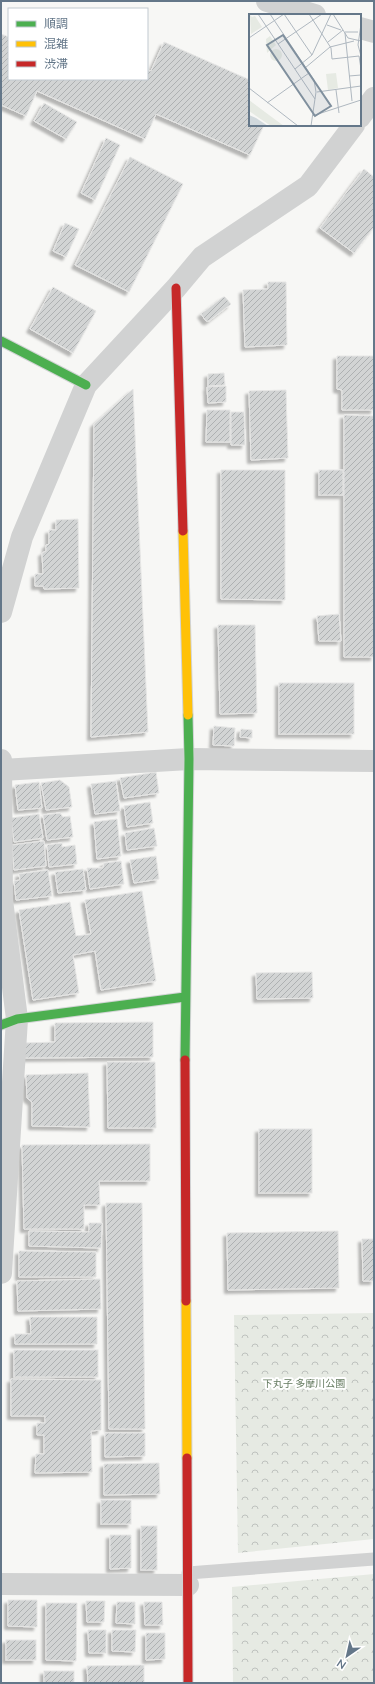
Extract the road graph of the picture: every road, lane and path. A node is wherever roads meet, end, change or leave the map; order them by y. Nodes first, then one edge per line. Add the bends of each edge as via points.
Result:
1 (267, 1) edge
2 (312, 14) edge
3 (361, 28) edge
4 (374, 32) edge
5 (374, 98) edge
6 (361, 116) edge
7 (353, 126) edge
8 (176, 288) junction
9 (1, 341) edge
10 (86, 385) junction
11 (1, 612) edge
12 (189, 759) junction
13 (374, 761) edge
14 (2, 765) edge
15 (1, 900) edge
16 (185, 997) junction
17 (9, 1022) edge
18 (1, 1274) edge
19 (374, 1559) edge
20 (188, 1579) junction
21 (1, 1584) edge
22 (188, 1683) edge

1 - 2 street
3 - 4 street
5 - 6 street
7 - 8 street via 308,186 202,257
8 - 10 street
8 - 12 street
9 - 10 street
10 - 11 street via 22,537
12 - 13 street
12 - 14 street
12 - 16 street
14 - 15 street
15 - 17 street
16 - 17 street
16 - 20 street
17 - 18 street
19 - 20 lane
20 - 21 street
20 - 22 street

